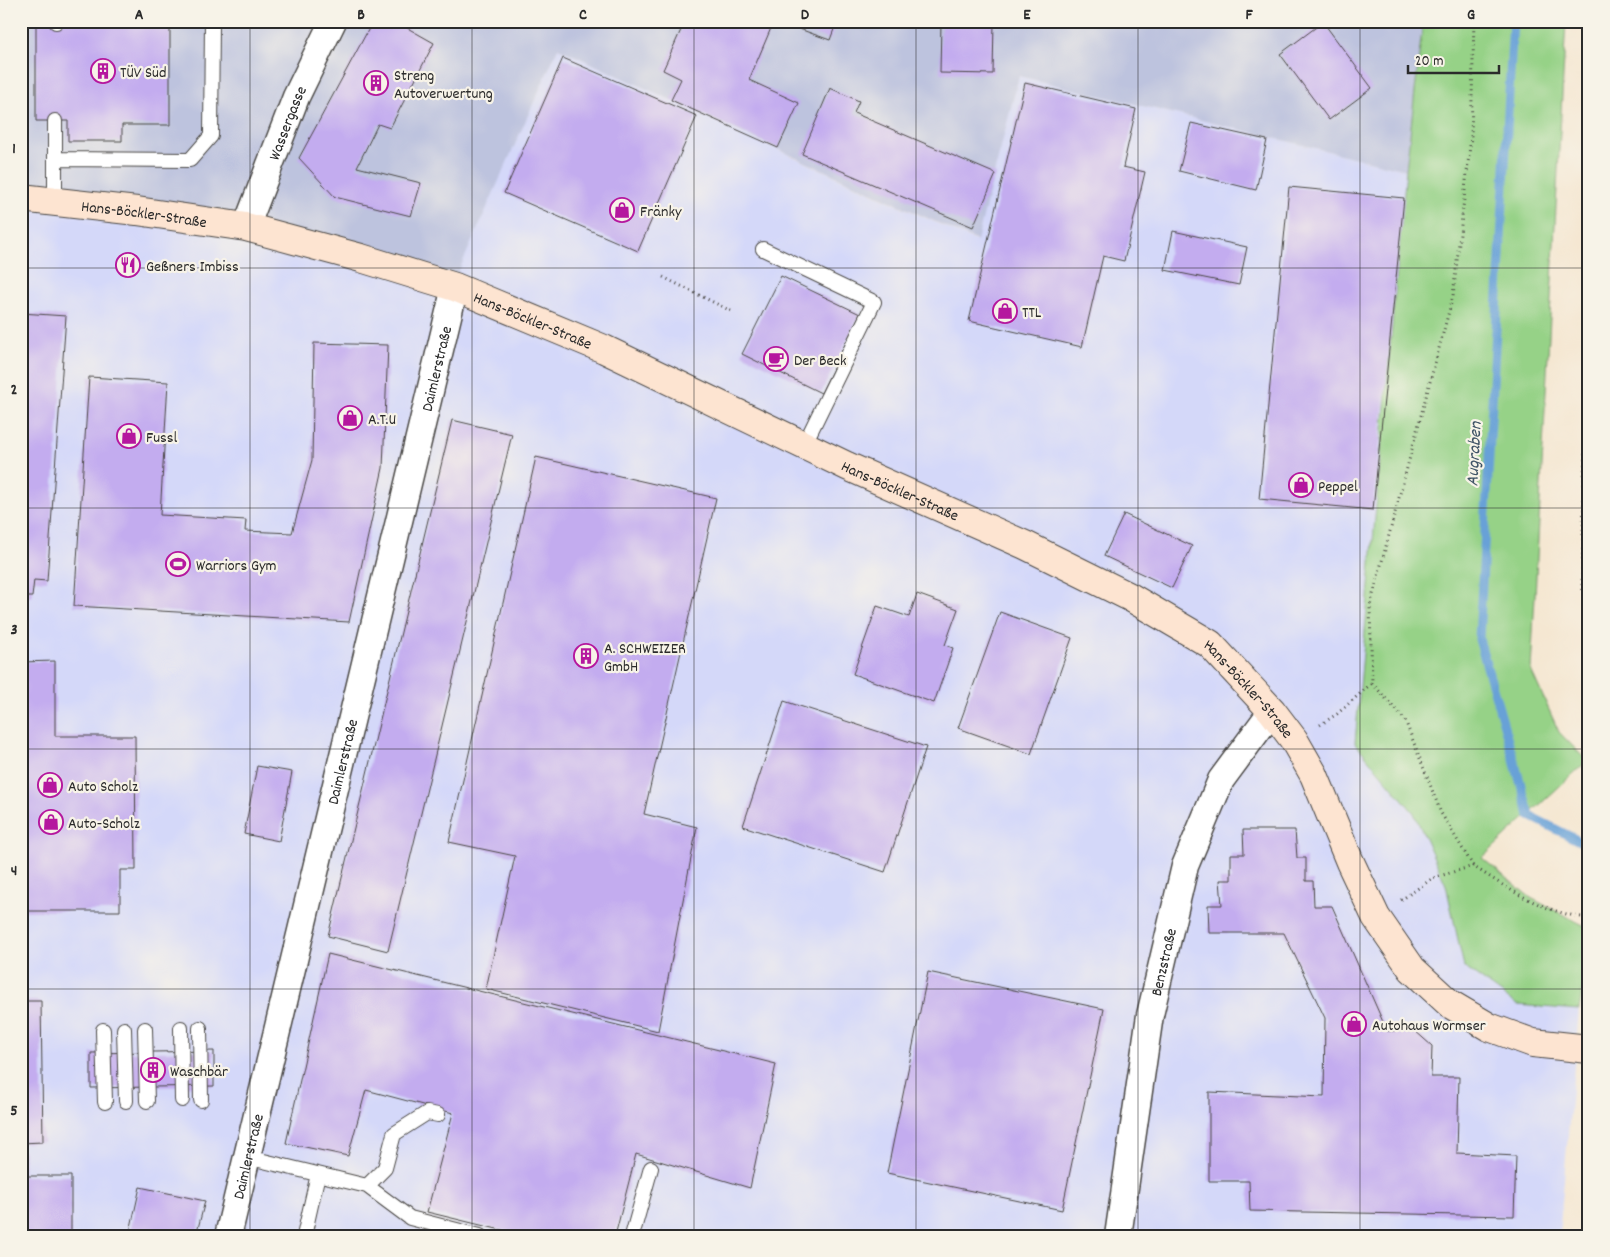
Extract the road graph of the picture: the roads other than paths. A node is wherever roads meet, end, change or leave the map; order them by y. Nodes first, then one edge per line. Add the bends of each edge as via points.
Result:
1 (212, 21) edge
2 (333, 21) edge
3 (55, 121) dead end
4 (55, 159) junction
5 (21, 198) edge
6 (55, 202) junction
7 (246, 227) junction
8 (764, 249) dead end
9 (455, 287) junction
10 (804, 445) junction
11 (1272, 711) junction
12 (181, 1028) dead end
13 (200, 1028) dead end
14 (124, 1029) dead end
15 (145, 1029) dead end
16 (103, 1030) dead end
17 (1589, 1049) edge
18 (182, 1100) dead end
19 (201, 1100) dead end
20 (126, 1101) dead end
21 (147, 1101) dead end
22 (105, 1102) dead end
23 (438, 1115) dead end
24 (247, 1157) junction
25 (651, 1168) dead end
26 (318, 1174) junction
27 (367, 1186) junction
28 (228, 1236) edge
29 (304, 1236) edge
30 (480, 1236) edge
31 (632, 1236) edge
32 (1118, 1236) edge

1 - 4 lane via 211,136 190,160
2 - 7 street, Wassergasse via 296,97
3 - 4 lane
4 - 6 lane
5 - 6 street, Hans-Böckler-Straße
6 - 7 street, Hans-Böckler-Straße
7 - 9 street, Hans-Böckler-Straße
8 - 10 lane via 874,302
9 - 10 street, Hans-Böckler-Straße via 604,349
9 - 24 street, Daimlerstraße
10 - 11 street, Hans-Böckler-Straße via 1025,545 1130,597 1210,644
11 - 17 street, Hans-Böckler-Straße via 1314,775 1376,917 1412,969 1450,1004 1489,1027 1533,1043
11 - 32 street, Benzstraße via 1221,780 1185,866 1150,1015
12 - 18 lane
13 - 19 lane
14 - 20 lane
15 - 21 lane
16 - 22 lane
23 - 27 lane via 427,1113 394,1134 385,1168
24 - 26 lane
24 - 28 street, Daimlerstraße
25 - 31 lane
26 - 27 lane
26 - 29 lane
27 - 30 lane via 410,1218

